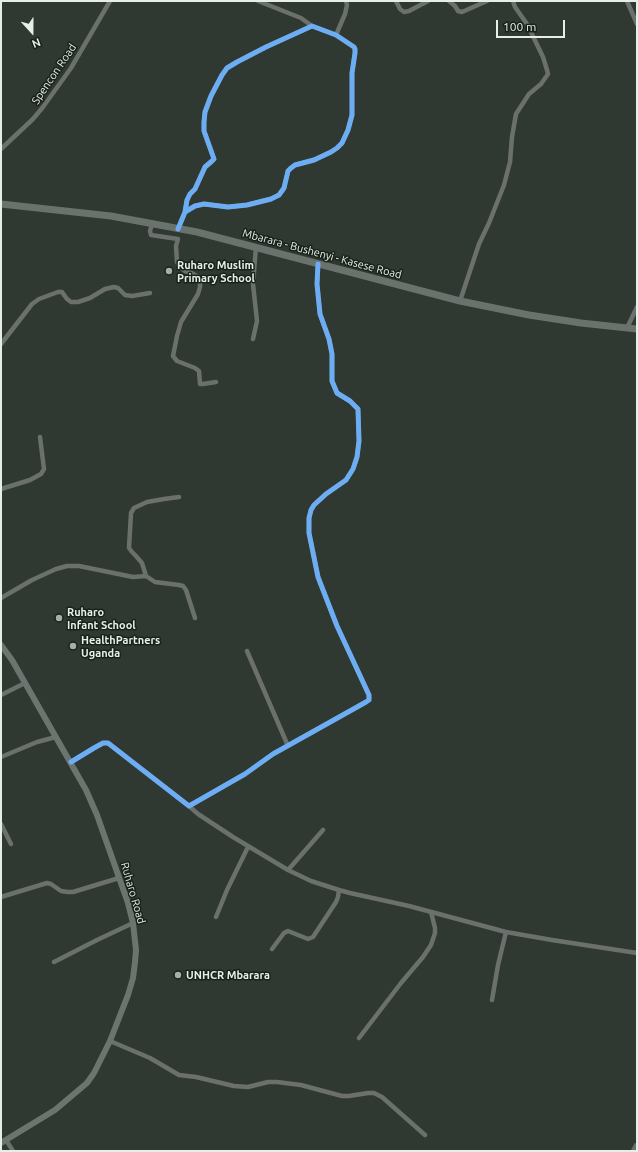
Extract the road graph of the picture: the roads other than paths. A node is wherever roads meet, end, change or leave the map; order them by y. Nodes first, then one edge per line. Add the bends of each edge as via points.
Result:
1 (110, 1) edge
2 (258, 1) edge
3 (396, 1) edge
4 (428, 1) edge
5 (449, 1) edge
6 (487, 1) edge
7 (513, 1) edge
8 (627, 1) edge
9 (347, 2) edge
10 (637, 24) edge
11 (312, 26) junction
12 (336, 35) junction
13 (1, 149) edge
14 (1, 204) edge
15 (185, 212) junction
16 (152, 224) junction
17 (178, 229) junction
18 (256, 247) junction
19 (318, 264) junction
20 (150, 293) dead end
21 (460, 301) junction
22 (637, 308) edge
23 (627, 328) junction
24 (637, 329) edge
25 (253, 338) dead end
26 (1, 344) edge
27 (216, 382) dead end
28 (40, 437) dead end
29 (1, 490) edge
30 (179, 497) dead end
31 (146, 576) junction
32 (1, 598) edge
33 (195, 618) dead end
34 (1, 645) edge
35 (247, 650) dead end
36 (25, 683) junction
37 (1, 695) edge
38 (56, 737) junction
39 (288, 746) junction
40 (1, 756) edge
41 (71, 762) junction
42 (189, 806) junction
43 (1, 824) edge
44 (323, 830) dead end
45 (11, 844) dead end
46 (248, 846) junction
47 (288, 870) junction
48 (119, 878) junction
49 (339, 890) junction
50 (1, 897) edge
51 (430, 912) junction
52 (216, 917) dead end
53 (133, 923) junction
54 (506, 932) junction
55 (272, 949) dead end
56 (637, 953) edge
57 (54, 962) dead end
58 (492, 1000) dead end
59 (359, 1038) dead end
60 (110, 1041) junction
61 (425, 1135) dead end
62 (3, 1141) edge
63 (637, 1147) edge
64 (13, 1151) edge
65 (634, 1151) edge

1 - 13 street, Spencon Road via 43,107
2 - 11 street via 301,18
3 - 4 street via 404,12
5 - 6 street via 458,12 462,12
7 - 21 street via 543,57 548,74 529,94 516,114 510,162 504,185 479,244
8 - 10 street
9 - 12 street
11 - 12 street
11 - 15 street via 237,62 222,74 211,96 204,122 204,131 214,159 205,167 190,194
12 - 15 street via 355,49 352,116 342,143 331,152 291,168 284,188 279,195 271,199 228,207 204,204
14 - 16 main road, Mbarara - Bushenyi - Kasese Road via 111,216
15 - 17 street
16 - 17 main road, Mbarara - Bushenyi - Kasese Road
16 - 27 street via 151,235 178,239 177,262 185,271 198,278 200,283 198,294 181,322 173,356 177,361 199,371 200,384
17 - 18 main road, Mbarara - Bushenyi - Kasese Road
18 - 19 main road, Mbarara - Bushenyi - Kasese Road
18 - 25 street via 253,284 257,321
19 - 21 main road, Mbarara - Bushenyi - Kasese Road
19 - 39 street via 320,314 332,354 332,381 337,393 358,409 359,441 357,457 346,480 326,494 311,510 309,533 318,578 369,697 366,702
20 - 26 street via 125,295 114,287 90,298 72,302 62,292 58,292 32,304
21 - 23 main road, Mbarara - Bushenyi - Kasese Road via 529,315
22 - 23 street
23 - 24 main road, Mbarara - Bushenyi - Kasese Road
28 - 29 street via 44,469 41,474
30 - 31 street via 147,502 134,508 131,514 129,548 142,564
31 - 32 street via 133,577 67,566 32,580
31 - 33 street via 155,582 183,586
34 - 36 street, Ruharo Road
35 - 39 street
36 - 37 street
36 - 38 street, Ruharo Road
38 - 40 street
38 - 41 street, Ruharo Road
39 - 42 street
41 - 42 street via 103,743 108,743
41 - 48 street, Ruharo Road via 86,790
42 - 46 street
43 - 45 street
44 - 47 street
46 - 47 street
46 - 52 street
47 - 49 street
48 - 50 street via 73,892 61,892 47,883
48 - 53 street, Ruharo Road
49 - 51 street
49 - 55 street via 336,902 313,937 308,939 288,931
51 - 54 street
51 - 59 street via 435,928 431,945
53 - 57 street
53 - 60 street, Ruharo Road via 136,950 133,978
54 - 56 street
54 - 58 street
60 - 61 street via 150,1058 179,1075 227,1085 248,1087 277,1082 301,1085 342,1096 374,1093
60 - 62 street, Ruharo Road via 87,1083 55,1110
62 - 64 street
63 - 65 highway

